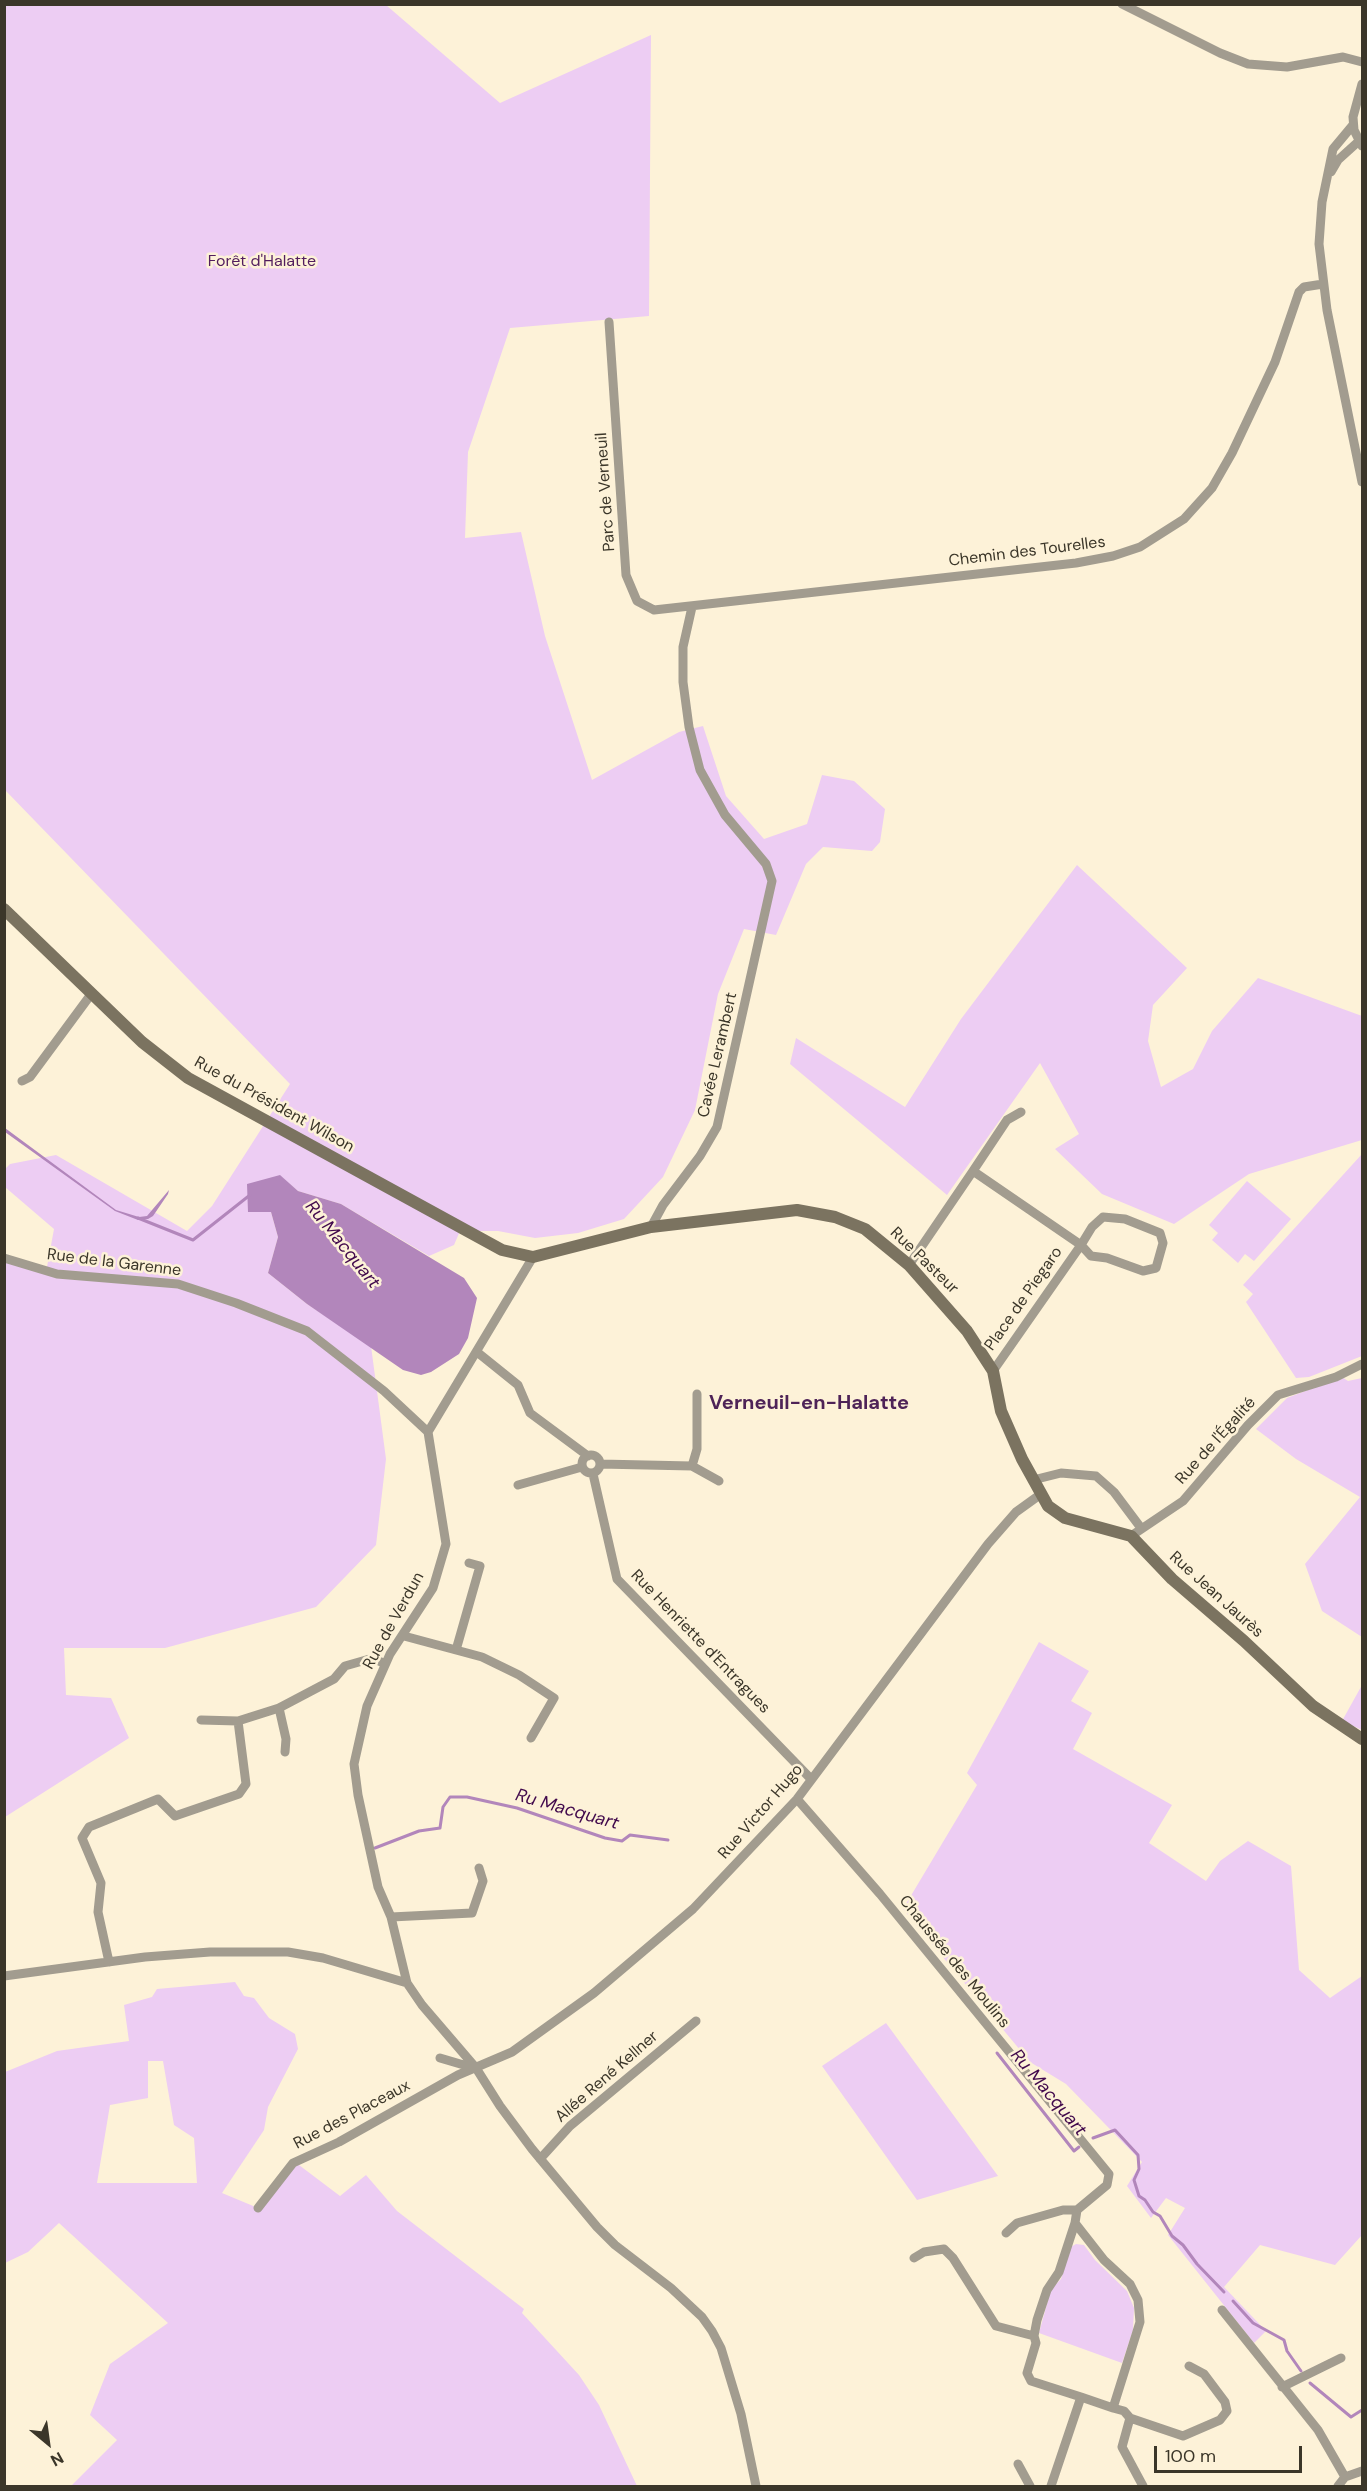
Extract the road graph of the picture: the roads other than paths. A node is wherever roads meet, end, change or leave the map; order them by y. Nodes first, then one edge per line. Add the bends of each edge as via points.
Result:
1 (1122, 4) edge
2 (1362, 62) edge
3 (1362, 84) edge
4 (1353, 125) junction
5 (1361, 143) edge
6 (1324, 188) junction
7 (1323, 284) junction
8 (609, 322) dead end
9 (1362, 482) edge
10 (692, 607) junction
11 (6, 913) edge
12 (92, 993) junction
13 (22, 1081) dead end
14 (1021, 1112) dead end
15 (974, 1171) junction
16 (651, 1227) junction
17 (1081, 1245) junction
18 (533, 1257) junction
19 (4, 1258) edge
20 (909, 1265) junction
21 (477, 1352) junction
22 (1362, 1364) edge
23 (993, 1371) junction
24 (697, 1394) dead end
25 (428, 1432) junction
26 (588, 1456) junction
27 (600, 1464) junction
28 (692, 1466) junction
29 (582, 1467) junction
30 (593, 1474) junction
31 (1033, 1480) junction
32 (719, 1481) dead end
33 (518, 1485) dead end
34 (1041, 1494) junction
35 (1142, 1528) junction
36 (1131, 1536) junction
37 (469, 1563) dead end
38 (404, 1636) junction
39 (456, 1650) junction
40 (385, 1664) junction
41 (279, 1708) junction
42 (201, 1720) dead end
43 (238, 1721) junction
44 (531, 1738) dead end
45 (1362, 1739) edge
46 (285, 1752) dead end
47 (811, 1779) junction
48 (797, 1799) junction
49 (479, 1868) dead end
50 (391, 1917) junction
51 (109, 1962) junction
52 (4, 1976) edge
53 (407, 1983) junction
54 (696, 2021) dead end
55 (440, 2058) dead end
56 (476, 2068) junction
57 (540, 2159) junction
58 (258, 2208) dead end
59 (1077, 2210) junction
60 (1075, 2223) junction
61 (1006, 2233) dead end
62 (914, 2258) dead end
63 (1222, 2310) dead end
64 (1034, 2336) junction
65 (1341, 2358) dead end
66 (1189, 2366) dead end
67 (1282, 2387) junction
68 (1081, 2397) junction
69 (1113, 2408) junction
70 (1130, 2418) junction
71 (1017, 2464) dead end
72 (1362, 2470) edge
73 (1345, 2477) junction
74 (756, 2487) edge
75 (1030, 2487) edge
76 (1051, 2487) edge
77 (1143, 2487) edge
78 (1338, 2487) edge

1 - 2 street via 1248,64 1287,67 1343,57
3 - 4 street
4 - 5 street
4 - 6 street via 1333,149
5 - 6 street via 1334,164
6 - 7 street via 1319,244
7 - 9 street
7 - 10 street, Chemin des Tourelles via 1304,287 1299,292 1275,363 1212,488 1184,519 1146,543 1113,556 1076,563
8 - 10 street, Parc de Verneuil via 628,584 637,601 654,610
10 - 16 street, Cavée Lerambert via 683,647 683,682 700,770 725,815 771,873 771,892 717,1127
11 - 12 street, Rue du Président Wilson
12 - 13 street via 30,1077
12 - 18 street, Rue du Président Wilson via 142,1042 188,1077 502,1250
14 - 15 street via 1007,1120
15 - 17 street
15 - 20 street
16 - 18 street, Rue Pasteur
16 - 20 street, Rue Pasteur via 767,1212 818,1213 865,1229
17 - 17 street via 1103,1217 1125,1219 1160,1233 1163,1243 1156,1268 1143,1271 1091,1256
17 - 23 street, Place de Piegaro
18 - 21 street
19 - 25 street, Rue de la Garenne via 57,1274 178,1284 307,1331 384,1390
20 - 23 street, Rue Pasteur via 961,1323
21 - 25 street
21 - 26 street via 518,1385 530,1413
22 - 35 street, Rue de l'Égalité via 1336,1377 1278,1395 1183,1501
23 - 31 street, Rue Pasteur via 1001,1411
24 - 28 street via 697,1449
25 - 38 street, Rue de Verdun via 446,1544 433,1588
26 - 27 street via 596,1457
26 - 29 street
27 - 28 street
27 - 30 street
28 - 32 street
29 - 30 street
29 - 33 street
30 - 47 street, Rue Henriette d'Entragues via 616,1579
31 - 34 street, Rue Pasteur
31 - 35 street via 1061,1473 1096,1476
34 - 36 street via 1065,1518
34 - 47 street, Rue Victor Hugo via 1016,1512 988,1544
35 - 36 street, Rue de l'Égalité
36 - 45 street, Rue Jean Jaurès via 1172,1580 1313,1706
37 - 39 street via 480,1566
38 - 39 street
38 - 40 street, Rue de Verdun
39 - 44 street via 482,1657 519,1675 554,1698
40 - 41 street via 372,1658 345,1666 334,1679
40 - 50 street, Rue de Verdun via 367,1706 354,1764 378,1887
41 - 43 street
41 - 46 street
42 - 43 street
43 - 51 street via 246,1785 239,1794 175,1816 158,1799 89,1827 82,1838 101,1883 98,1912
47 - 48 street, Rue Victor Hugo
48 - 56 street, Rue Victor Hugo via 693,1909 611,1979 512,2052
48 - 59 street, Chaussée des Moulins via 880,1894 1109,2174 1107,2185
49 - 50 street via 483,1881 472,1913
50 - 53 street, Rue de Verdun
51 - 52 street
51 - 53 street via 210,1952 288,1952 323,1958
53 - 56 street, Rue de Verdun
54 - 57 street, Allée René Kellner via 578,2120
55 - 56 street
56 - 57 street, Rue de Verdun
56 - 58 street, Rue des Placeaux via 293,2163
57 - 74 street, Rue de Verdun via 615,2245 670,2288 712,2331 741,2414
59 - 60 street
59 - 61 street via 1017,2223
60 - 64 street via 1059,2272 1047,2290
60 - 69 street via 1104,2260 1131,2284 1138,2300 1140,2322
62 - 64 street via 944,2248 996,2326
63 - 67 street
64 - 68 street via 1036,2343 1027,2373 1030,2381
65 - 67 street
66 - 70 street via 1204,2374 1225,2402 1227,2411 1220,2420 1183,2436
67 - 73 street via 1318,2430
68 - 69 street
68 - 76 street
69 - 70 street
70 - 77 street via 1122,2447
71 - 75 street
72 - 73 street
73 - 78 street

